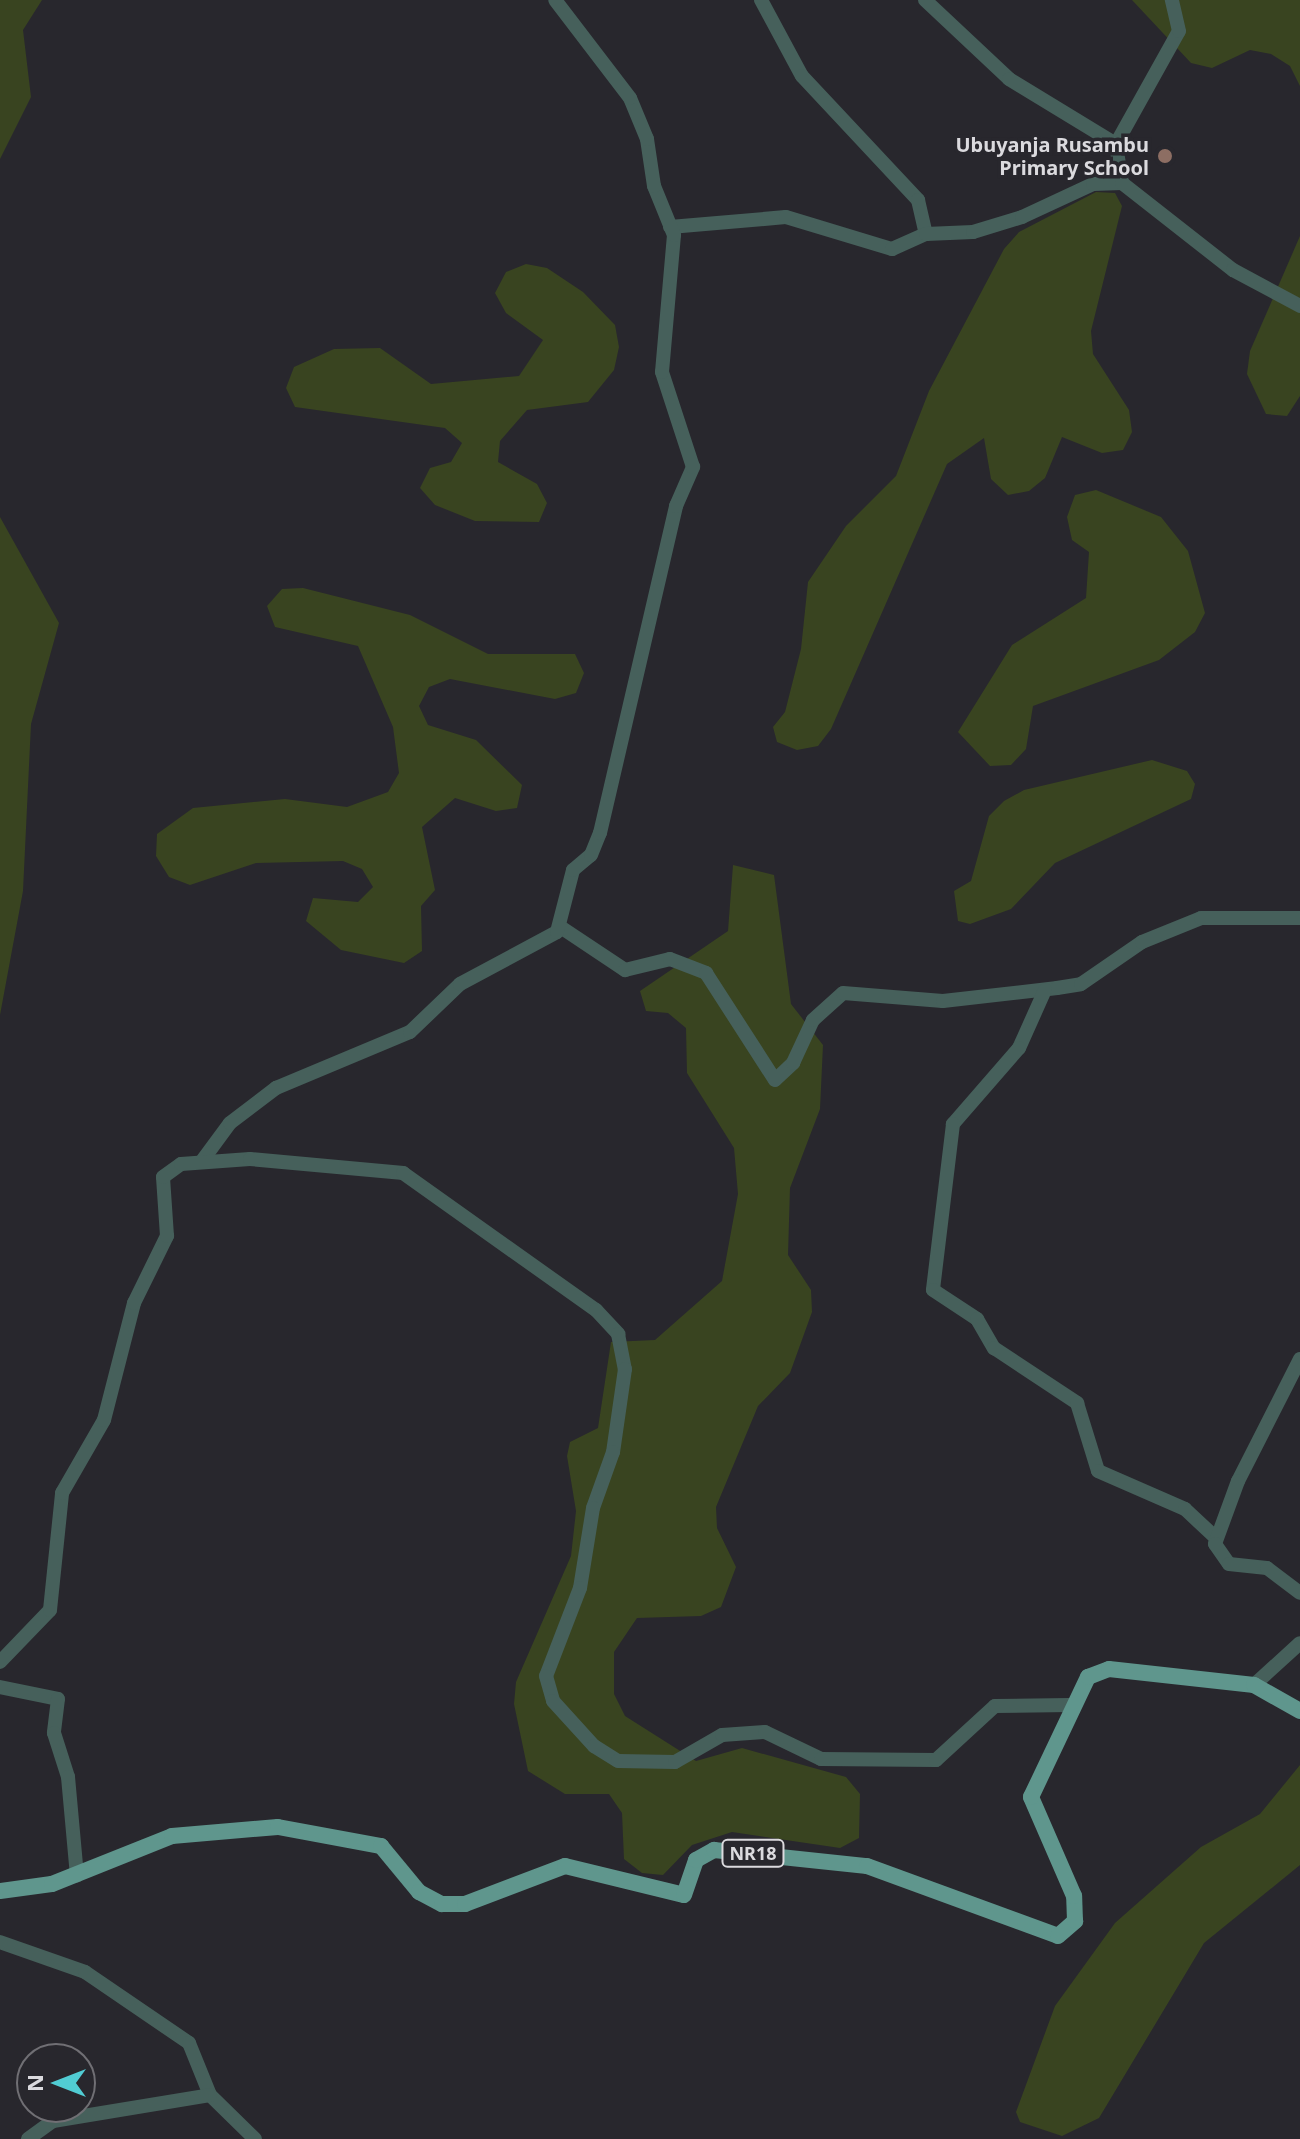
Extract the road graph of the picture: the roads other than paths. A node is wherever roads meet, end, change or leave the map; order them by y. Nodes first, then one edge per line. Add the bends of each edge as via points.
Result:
1 (555, 0) edge
2 (761, 0) edge
3 (925, 0) edge
4 (1172, 0) edge
5 (1116, 144) junction
6 (1122, 183) junction
7 (670, 227) junction
8 (926, 234) junction
9 (1300, 306) edge
10 (1300, 918) edge
11 (562, 928) junction
12 (1045, 990) junction
13 (202, 1161) junction
14 (1300, 1359) edge
15 (1216, 1538) junction
16 (1300, 1593) edge
17 (1300, 1643) edge
18 (0, 1662) edge
19 (1254, 1685) junction
20 (0, 1687) edge
21 (1070, 1705) junction
22 (1300, 1711) edge
23 (77, 1876) junction
24 (0, 1891) edge
25 (0, 1942) edge
26 (210, 2095) junction
27 (28, 2139) edge
28 (255, 2139) edge

1 - 7 street via 630,98
2 - 8 street via 802,76 918,200
3 - 5 street via 1009,79
4 - 5 street via 1179,31
5 - 6 street
6 - 8 street via 1093,184 973,232
6 - 9 street via 1233,270
7 - 8 street via 786,217 892,249
7 - 11 street via 662,372 693,467 676,506 600,833 591,855 573,870
10 - 12 street via 1201,918 1142,942 1081,984
11 - 12 street via 625,970 670,959 706,973 775,1080 793,1063 813,1020 843,993 943,1001
11 - 13 street via 460,984 410,1032 276,1088 230,1123
12 - 15 street via 1019,1048 953,1124 933,1290 977,1319 994,1348 1071,1397 1098,1471 1185,1509
13 - 18 street via 163,1177 167,1236 134,1303 104,1420 62,1493 50,1610
13 - 21 street via 403,1173 596,1310 618,1334 625,1369 613,1452 593,1508 580,1588 546,1676 553,1701 594,1746 618,1761 675,1762 722,1735 765,1732 821,1759 936,1760 995,1706
14 - 15 street
15 - 16 street via 1219,1557 1229,1564 1267,1568
17 - 19 street
19 - 21 main road, NR18 via 1109,1669 1088,1677
19 - 22 main road, NR18
20 - 23 street via 58,1699 54,1733 68,1777
21 - 23 main road, NR18 via 1031,1797 1074,1896 1075,1921 1058,1936 867,1866 714,1850 701,1854 689,1891 676,1896 565,1866 465,1904 442,1904 419,1892 381,1846 278,1827 172,1836
23 - 24 main road, NR18
25 - 26 street via 85,1972 189,2043
26 - 27 street via 53,2121
26 - 28 street

